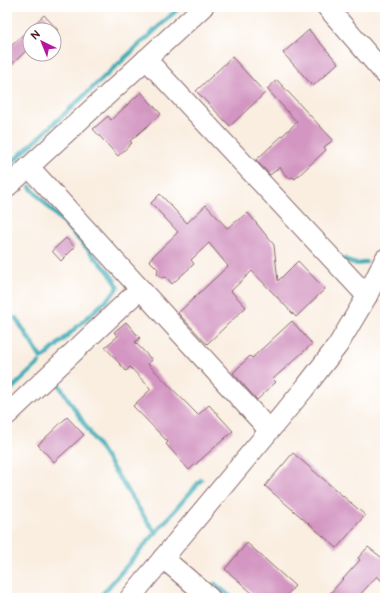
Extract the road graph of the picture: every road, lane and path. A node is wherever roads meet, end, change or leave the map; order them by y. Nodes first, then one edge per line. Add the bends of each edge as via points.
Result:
1 (203, 7) edge
2 (327, 7) edge
3 (146, 59) junction
4 (385, 74) edge
5 (29, 167) junction
6 (7, 187) edge
7 (385, 259) edge
8 (140, 289) junction
9 (367, 296) junction
10 (7, 415) edge
11 (269, 430) junction
12 (163, 558) junction
13 (130, 598) edge
14 (210, 598) edge

1 - 3 street
2 - 4 street
3 - 5 street
3 - 9 street
5 - 6 street
5 - 8 street
7 - 9 street
8 - 10 street
8 - 11 street
9 - 11 street via 338,345
11 - 12 street
12 - 13 street
12 - 14 street

